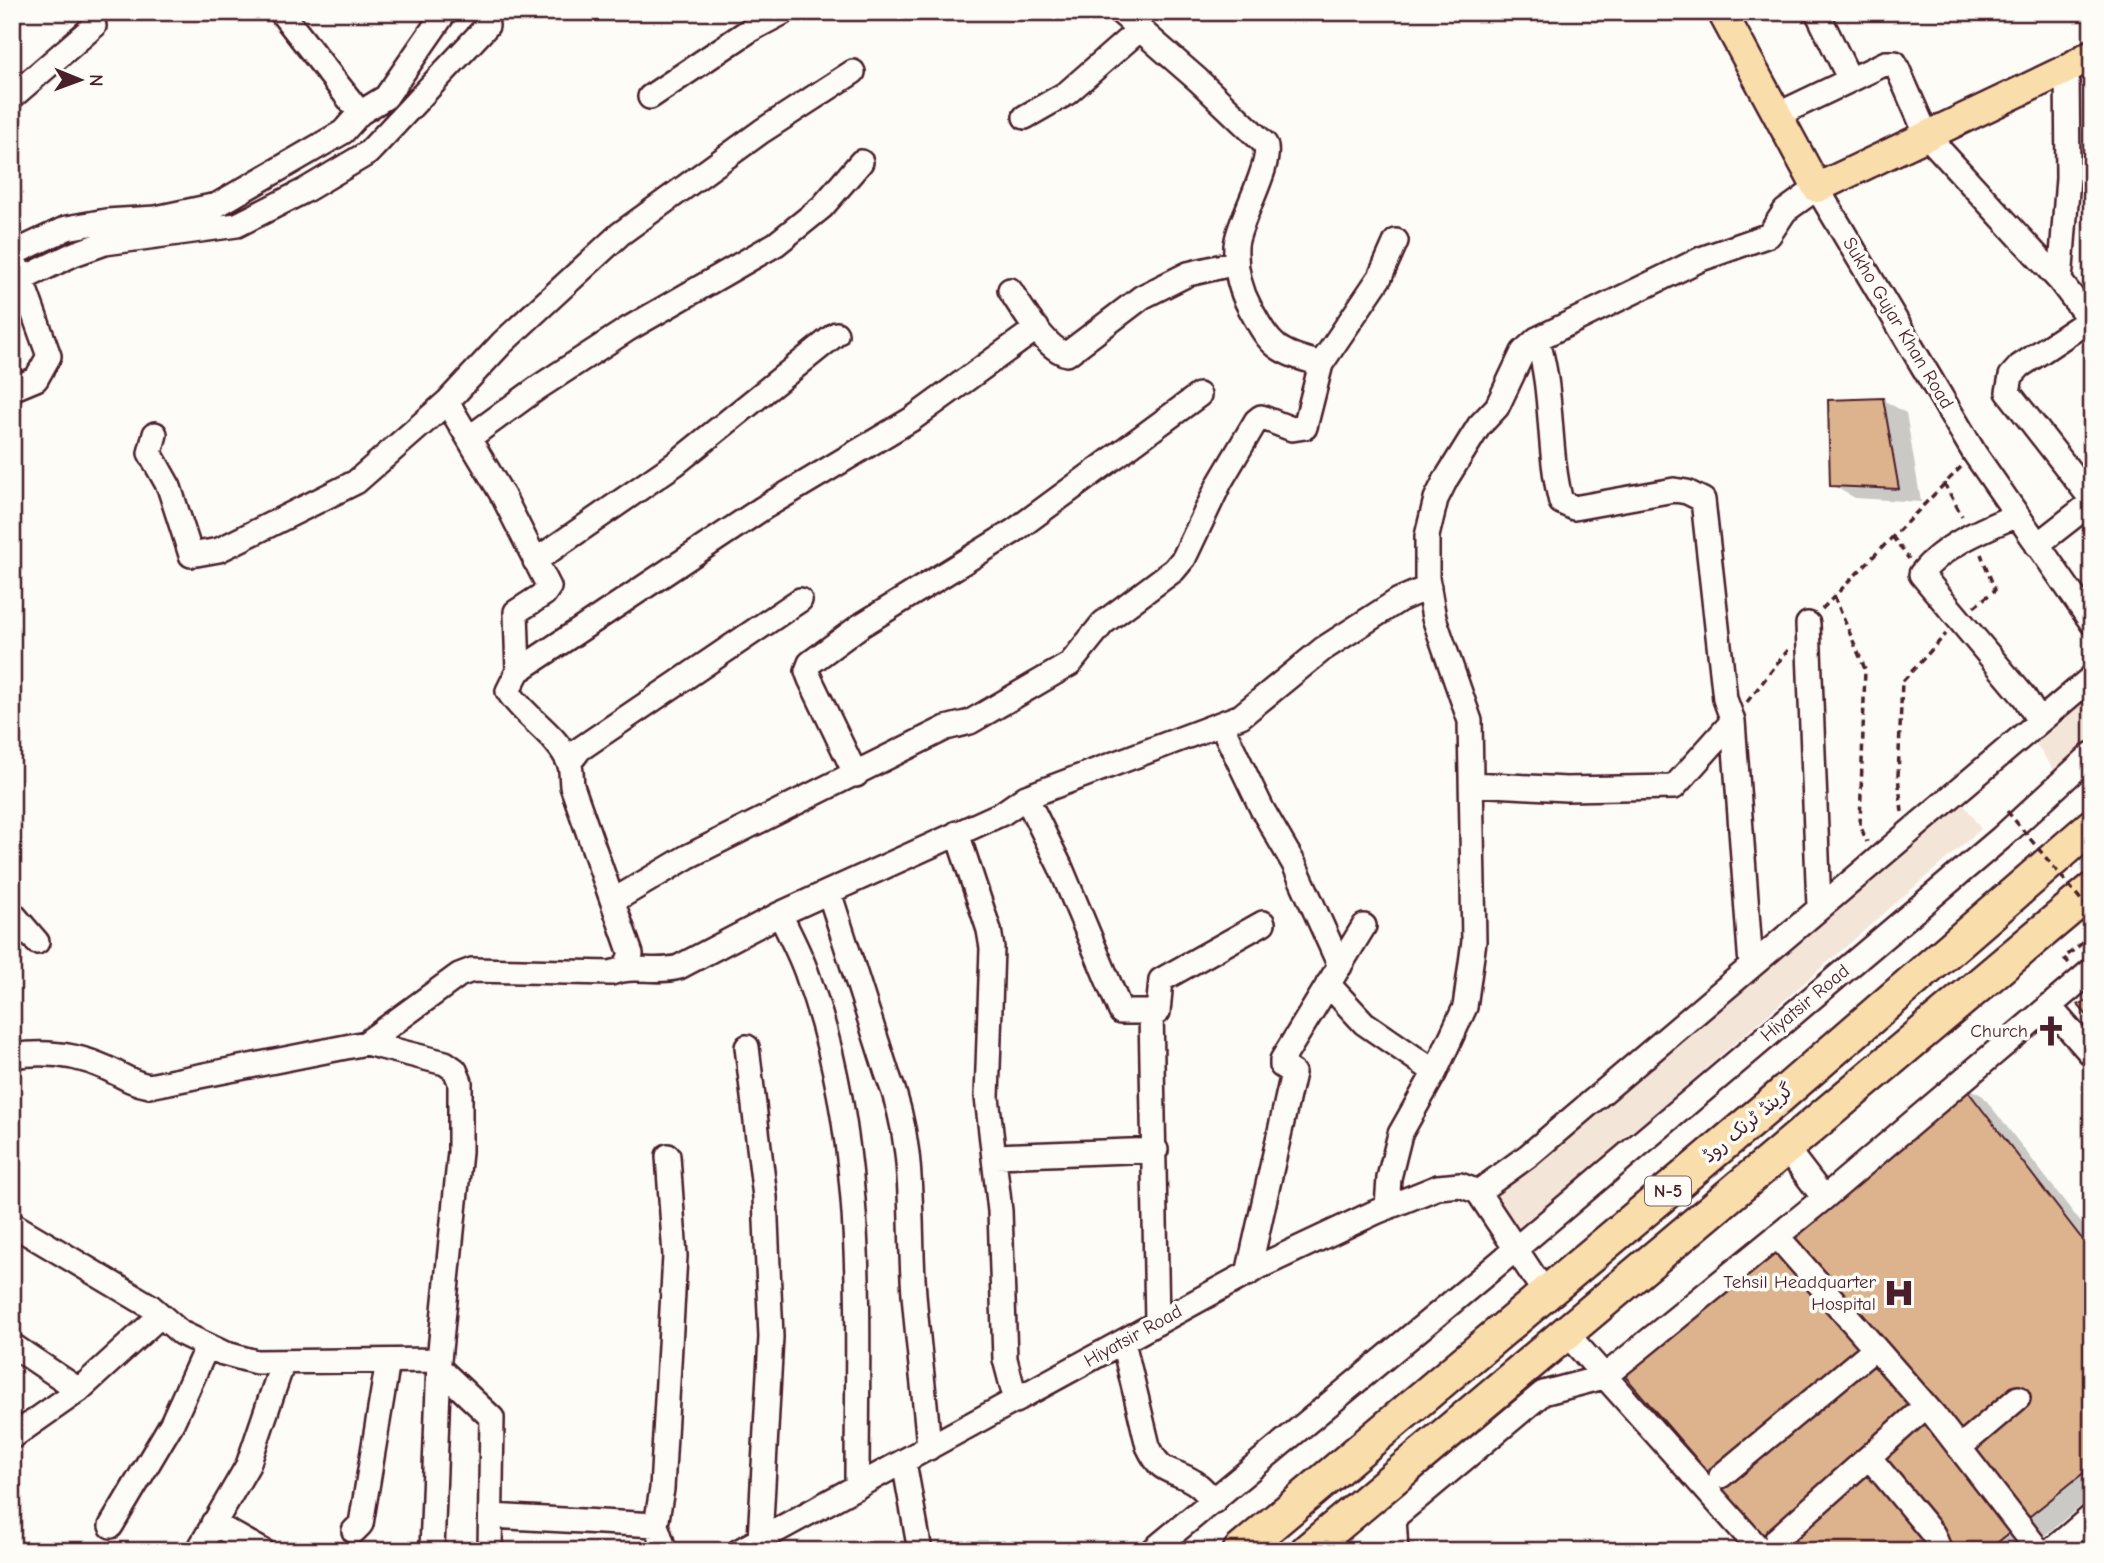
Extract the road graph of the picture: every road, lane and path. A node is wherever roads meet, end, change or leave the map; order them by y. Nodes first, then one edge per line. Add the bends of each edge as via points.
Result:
1 (281, 12) edge
2 (445, 12) edge
3 (784, 12) edge
4 (1121, 12) edge
5 (1722, 12) edge
6 (1817, 12) edge
7 (94, 26) dead end
8 (488, 26) dead end
9 (1140, 29) junction
10 (2092, 54) edge
11 (2067, 69) junction
12 (853, 72) dead end
13 (1850, 80) junction
14 (12, 97) edge
15 (650, 97) dead end
16 (395, 106) junction
17 (360, 113) junction
18 (1777, 115) junction
19 (1025, 117) dead end
20 (1927, 136) junction
21 (862, 162) dead end
22 (1817, 188) junction
23 (174, 224) junction
24 (1396, 242) dead end
25 (1236, 263) junction
26 (15, 267) edge
27 (2060, 281) junction
28 (1010, 290) dead end
29 (2090, 321) edge
30 (1037, 328) junction
31 (836, 334) dead end
32 (1537, 339) junction
33 (1321, 364) junction
34 (12, 389) edge
35 (1199, 395) dead end
36 (447, 402) junction
37 (155, 434) dead end
38 (469, 438) junction
39 (1975, 454) junction
40 (1944, 482) junction
41 (2092, 501) edge
42 (2017, 514) junction
43 (1972, 534) junction
44 (1892, 536) junction
45 (2037, 544) junction
46 (536, 561) junction
47 (1921, 574) junction
48 (1429, 587) junction
49 (1835, 596) junction
50 (800, 600) dead end
51 (1959, 620) junction
52 (2092, 623) edge
53 (1808, 624) junction
54 (518, 671) junction
55 (2092, 677) edge
56 (1733, 721) junction
57 (2039, 721) junction
58 (1222, 726) junction
59 (2092, 754) edge
60 (569, 763) junction
61 (856, 775) junction
62 (1472, 784) junction
63 (1026, 797) junction
64 (2007, 811) dead end
65 (2092, 826) edge
66 (957, 833) junction
67 (1904, 835) junction
68 (1874, 861) junction
69 (2092, 890) edge
70 (829, 892) junction
71 (613, 901) junction
72 (1819, 907) junction
73 (12, 913) edge
74 (2092, 913) edge
75 (780, 914) junction
76 (1263, 923) dead end
77 (1364, 926) dead end
78 (37, 942) dead end
79 (1751, 966) junction
80 (625, 968) junction
81 (2092, 970) edge
82 (1334, 975) junction
83 (2049, 1006) junction
84 (1151, 1012) junction
85 (366, 1043) junction
86 (747, 1047) dead end
87 (2092, 1055) edge
88 (12, 1056) edge
89 (1435, 1072) junction
90 (1785, 1147) junction
91 (1156, 1150) junction
92 (668, 1156) dead end
93 (996, 1156) junction
94 (1478, 1192) junction
95 (1824, 1198) junction
96 (1387, 1207) junction
97 (12, 1224) edge
98 (1777, 1236) junction
99 (1515, 1248) junction
100 (1248, 1274) junction
101 (1545, 1293) junction
102 (160, 1316) junction
103 (1157, 1323) junction
104 (1566, 1333) junction
105 (1123, 1342) junction
106 (12, 1345) edge
107 (207, 1346) junction
108 (1874, 1349) junction
109 (388, 1361) junction
110 (282, 1362) junction
111 (439, 1364) junction
112 (1604, 1377) junction
113 (79, 1390) junction
114 (2018, 1398) dead end
115 (1016, 1401) junction
116 (1926, 1406) junction
117 (12, 1437) edge
118 (929, 1448) junction
119 (1959, 1448) junction
120 (1869, 1457) junction
121 (904, 1462) junction
122 (1721, 1476) dead end
123 (858, 1487) junction
124 (1213, 1501) junction
125 (491, 1516) junction
126 (2092, 1516) edge
127 (1394, 1517) junction
128 (214, 1524) junction
129 (656, 1525) junction
130 (111, 1526) dead end
131 (354, 1531) dead end
132 (1769, 1545) edge
133 (750, 1546) edge
134 (198, 1551) edge
135 (263, 1551) edge
136 (432, 1551) edge
137 (490, 1551) edge
138 (665, 1551) edge
139 (920, 1551) edge
140 (1152, 1551) edge
141 (1240, 1551) edge
142 (1307, 1551) edge
143 (1354, 1551) edge
144 (1396, 1551) edge
145 (1940, 1551) edge
146 (2039, 1551) edge
147 (2051, 1551) edge

1 - 17 street
2 - 16 street
3 - 15 street
4 - 9 street
5 - 18 main road, Sukho Gujar Khan Road
6 - 13 street
7 - 14 street
8 - 16 street
9 - 19 street via 1067,93
9 - 25 street via 1267,149 1241,222
10 - 11 main road
11 - 20 main road
11 - 27 street via 2068,178
12 - 36 street via 762,131 620,234 502,343
13 - 18 street
13 - 20 street via 1895,63
16 - 17 street
16 - 23 street via 368,153 304,191 237,225
17 - 23 street via 343,132 217,205
18 - 22 main road, Sukho Gujar Khan Road
20 - 22 main road
20 - 27 street
21 - 38 street via 822,207 776,244 628,329
22 - 32 street via 1786,211 1769,235 1701,259
22 - 39 street, Sukho Gujar Khan Road
23 - 26 street via 67,228
24 - 33 street via 1380,277
25 - 30 street via 1188,274 1142,297 1067,354 1057,350
25 - 33 street via 1242,294 1269,343
26 - 34 street via 49,356 36,379
27 - 29 street
28 - 30 street
29 - 41 street via 2020,366 2011,376 2008,392
30 - 54 street via 912,419 764,508
31 - 46 street via 675,464
32 - 48 street via 1523,352 1497,407 1479,426 1436,499 1427,536
32 - 56 street via 1545,362 1552,461 1561,502 1574,508 1674,490 1703,500 1725,699
33 - 61 street via 1305,427 1292,429 1261,417 1256,421 1184,558 1103,624 1070,664 970,723 946,728
35 - 61 street via 1014,531 860,626 810,663 810,679
36 - 37 street via 356,482 219,550 197,556 191,555 169,487 150,453
36 - 38 street
38 - 46 street
39 - 40 path
39 - 42 street, Sukho Gujar Khan Road
40 - 43 path
40 - 44 path
41 - 45 street
42 - 43 street
42 - 45 street, Sukho Gujar Khan Road
43 - 47 street
43 - 51 path via 1995,590
44 - 47 path
44 - 49 path
45 - 52 street, Sukho Gujar Khan Road
46 - 54 street via 548,587 516,612
47 - 51 street
48 - 58 street via 1357,626
48 - 62 street via 1434,618 1470,721
49 - 53 path
49 - 68 path via 1864,669 1860,825
50 - 60 street via 580,749
51 - 57 street
51 - 67 path via 1902,682 1898,776
53 - 56 path
53 - 72 street
54 - 60 street via 508,691
55 - 57 street
56 - 62 street via 1674,787 1566,789
56 - 79 street
57 - 67 street
58 - 63 street
58 - 82 street via 1294,864
59 - 99 street, Hiyatsir Road via 2001,838
60 - 71 street via 572,786
61 - 71 street via 687,858
62 - 89 street via 1474,942 1465,1007
63 - 66 street via 1003,813
63 - 84 street via 1060,866 1118,1009
64 - 74 path, bridge
65 - 101 highway, گرینڈ ٹرنک روڈ / N-5
66 - 70 street
66 - 93 street via 992,948 987,1097
67 - 68 street
68 - 72 street
69 - 90 highway, N-5
70 - 75 street
70 - 118 street via 904,1119
71 - 80 street via 631,954
72 - 79 street
73 - 78 street
75 - 80 street via 679,967 664,971
75 - 123 street via 808,976 827,1035 855,1193 860,1283
76 - 84 street via 1161,980 1158,1012
77 - 82 street
79 - 94 street via 1529,1155
80 - 85 street via 611,973 472,970
81 - 83 street
82 - 89 street via 1364,1023
82 - 100 street via 1282,1060 1282,1066 1293,1073
83 - 87 street
83 - 95 street
84 - 91 street
85 - 88 street via 149,1086 131,1083 77,1057
85 - 111 street via 445,1063 455,1070 460,1082 460,1152
86 - 133 street via 765,1197 771,1337
89 - 96 street via 1399,1134
90 - 95 street
90 - 104 highway, N-5
91 - 93 street
91 - 103 street
92 - 129 street via 675,1256
93 - 115 street via 1005,1359
94 - 96 street, Hiyatsir Road via 1460,1185 1438,1187
94 - 99 street
95 - 98 street
96 - 100 street, Hiyatsir Road
97 - 102 street
98 - 108 street
98 - 112 street
99 - 101 street
99 - 124 street, Hiyatsir Road
100 - 103 street, Hiyatsir Road
101 - 141 highway, گرینڈ ٹرنک روڈ / N-5
102 - 107 street
102 - 113 street
103 - 105 street, Hiyatsir Road
104 - 112 street
104 - 142 highway, N-5
105 - 115 street, Hiyatsir Road
105 - 124 street via 1154,1460 1167,1472 1192,1481
106 - 113 street
107 - 110 street via 256,1362
107 - 130 street via 172,1423
108 - 116 street
108 - 122 street
109 - 110 street
109 - 111 street
109 - 131 street via 361,1524
110 - 128 street via 248,1465
111 - 125 street via 492,1418
111 - 136 street
112 - 127 street via 1543,1393
112 - 132 street
113 - 117 street
114 - 119 street
115 - 118 street, Hiyatsir Road
116 - 119 street
116 - 120 street
118 - 121 street, Hiyatsir Road
119 - 146 street
120 - 132 street
120 - 145 street via 1933,1534
121 - 123 street, Hiyatsir Road
121 - 139 street
123 - 133 street, Hiyatsir Road
124 - 140 street, Hiyatsir Road
125 - 129 street
125 - 137 street
126 - 147 street
127 - 143 street
127 - 144 street
128 - 134 street
128 - 135 street
129 - 138 street

